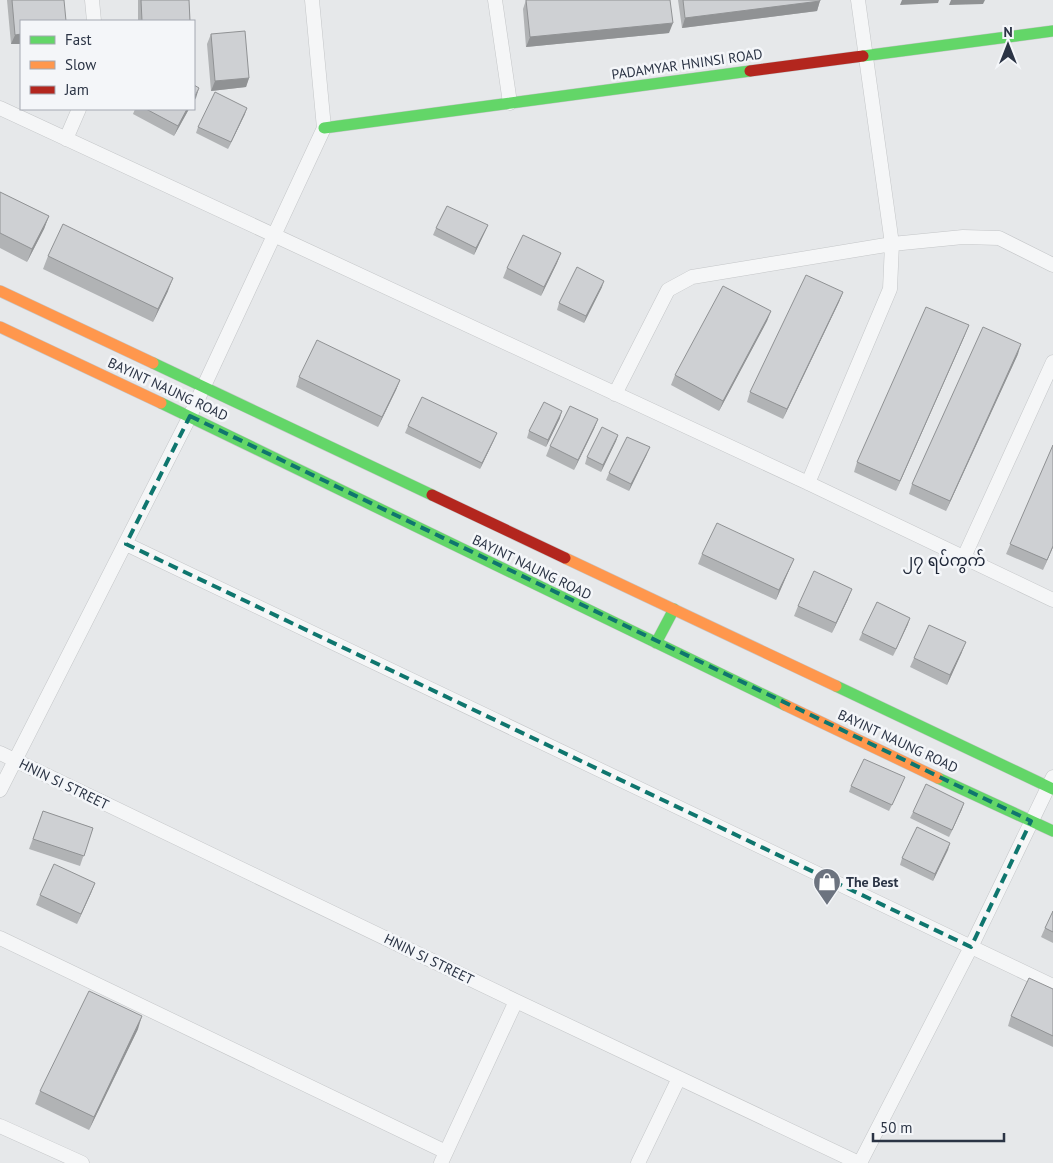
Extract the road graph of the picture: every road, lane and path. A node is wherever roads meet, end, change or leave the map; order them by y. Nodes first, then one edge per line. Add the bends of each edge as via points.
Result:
1 (92, 0) edge
2 (312, 0) edge
3 (495, 0) edge
4 (858, 0) edge
5 (94, 20) edge
6 (1053, 31) edge
7 (866, 56) junction
8 (510, 103) junction
9 (0, 108) edge
10 (79, 110) edge
11 (324, 128) junction
12 (66, 139) junction
13 (275, 237) junction
14 (892, 244) junction
15 (1053, 265) edge
16 (0, 291) edge
17 (0, 327) edge
18 (1053, 362) edge
19 (203, 386) junction
20 (615, 394) junction
21 (190, 416) junction
22 (808, 482) junction
23 (126, 544) junction
24 (964, 557) junction
25 (1053, 600) edge
26 (674, 609) junction
27 (656, 643) junction
28 (0, 753) edge
29 (14, 760) junction
30 (1051, 784) edge
31 (0, 790) edge
32 (1031, 821) junction
33 (1053, 831) edge
34 (0, 938) edge
35 (971, 947) junction
36 (1053, 986) edge
37 (516, 1001) junction
38 (679, 1078) junction
39 (0, 1126) edge
40 (444, 1158) edge
41 (82, 1163) edge
42 (638, 1163) edge
43 (860, 1163) edge

1 - 5 street
2 - 11 street
3 - 8 street
4 - 7 street
6 - 7 main road, PADAMYAR HNINSI ROAD
7 - 8 main road, PADAMYAR HNINSI ROAD
7 - 14 street
8 - 11 main road, PADAMYAR HNINSI ROAD
9 - 12 street
10 - 12 street
11 - 13 street
12 - 13 street
13 - 19 street
13 - 20 street
14 - 15 street via 963,237 1000,238
14 - 20 street via 692,277 668,290
14 - 22 street via 890,289
16 - 19 main road, BAYINT NAUNG ROAD
17 - 21 main road, BAYINT NAUNG ROAD
18 - 24 street
19 - 21 street
19 - 26 main road, BAYINT NAUNG ROAD
20 - 22 street
21 - 23 street
21 - 27 main road, BAYINT NAUNG ROAD
22 - 24 street
23 - 29 street
23 - 35 street
24 - 25 street
26 - 27 main road
26 - 30 main road, BAYINT NAUNG ROAD
27 - 32 main road, BAYINT NAUNG ROAD
28 - 29 street, HNIN SI STREET
29 - 31 street
29 - 37 street, HNIN SI STREET
30 - 32 street
32 - 33 main road, BAYINT NAUNG ROAD
32 - 35 street
34 - 40 street
35 - 36 street
35 - 43 street
37 - 38 street, HNIN SI STREET
37 - 40 street
38 - 42 street
38 - 43 street, HNIN SI STREET
39 - 41 street

